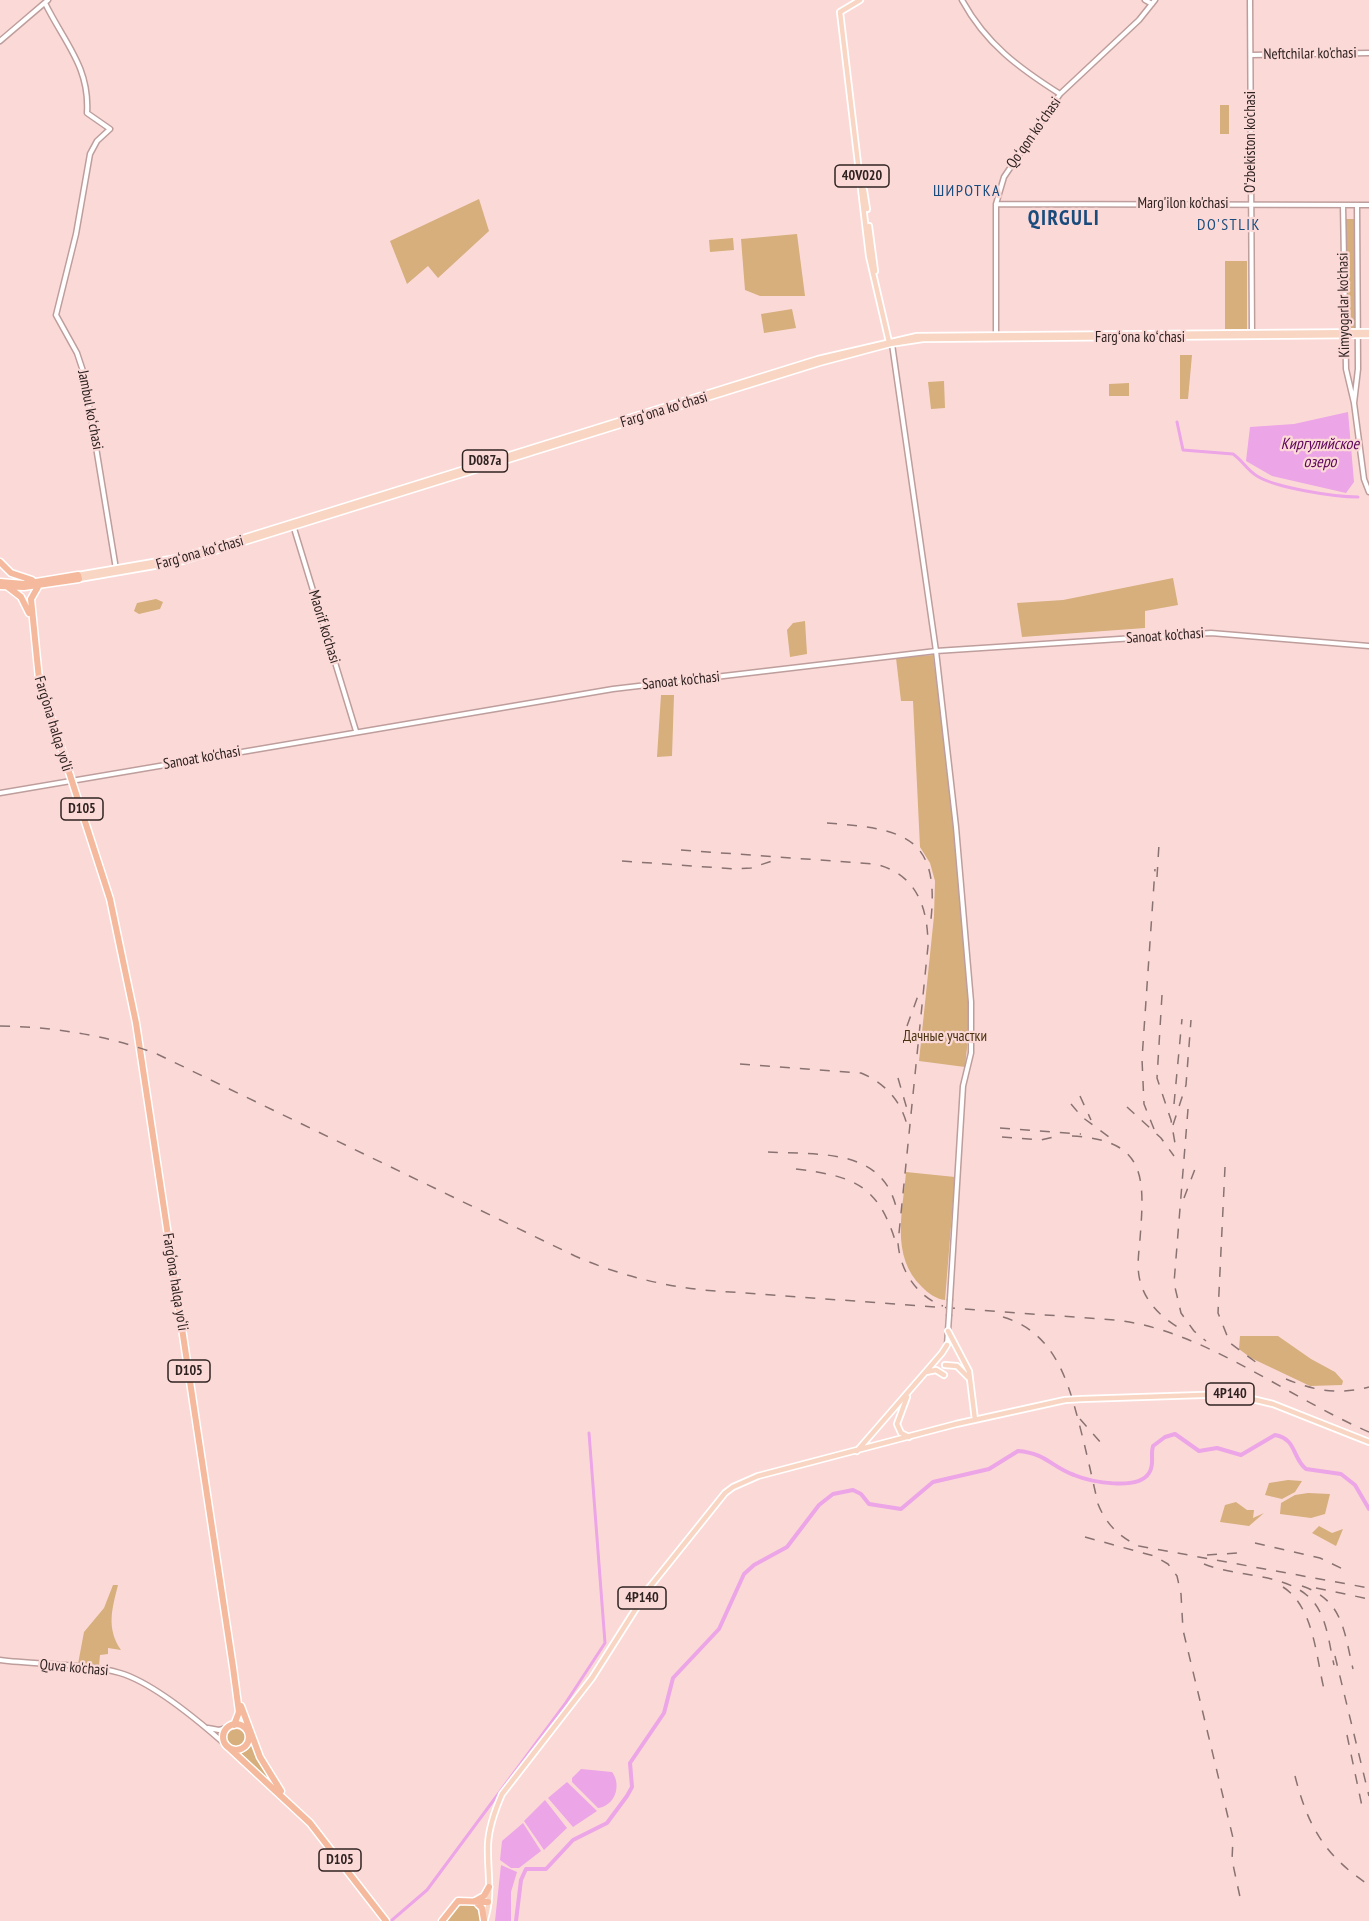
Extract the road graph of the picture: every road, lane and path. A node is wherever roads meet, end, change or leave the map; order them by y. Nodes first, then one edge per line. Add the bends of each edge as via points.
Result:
1 (860, 0) edge
2 (962, 0) edge
3 (1145, 0) edge
4 (1250, 0) edge
5 (46, 2) edge
6 (1153, 2) edge
7 (0, 41) edge
8 (1369, 53) edge
9 (1251, 55) junction
10 (1060, 94) junction
11 (857, 143) junction
12 (996, 204) junction
13 (1252, 205) junction
14 (1343, 205) junction
15 (1357, 205) junction
16 (1369, 205) edge
17 (1369, 333) edge
18 (1344, 334) junction
19 (1358, 334) junction
20 (1252, 335) junction
21 (996, 337) junction
22 (890, 341) junction
23 (1358, 372) junction
24 (1347, 374) junction
25 (1354, 403) junction
26 (1369, 492) edge
27 (293, 524) junction
28 (0, 562) edge
29 (116, 569) junction
30 (78, 577) junction
31 (39, 584) junction
32 (2, 585) edge
33 (32, 626) junction
34 (1369, 646) edge
35 (936, 651) junction
36 (356, 731) junction
37 (71, 780) junction
38 (0, 793) edge
39 (948, 1331) junction
40 (947, 1344) joint
41 (945, 1365) dead end
42 (926, 1372) junction
43 (944, 1375) dead end
44 (971, 1380) junction
45 (911, 1389) junction
46 (975, 1420) junction
47 (909, 1437) junction
48 (1369, 1442) edge
49 (857, 1450) junction
50 (0, 1660) edge
51 (233, 1666) junction
52 (234, 1725) junction
53 (205, 1726) junction
54 (227, 1728) junction
55 (248, 1731) junction
56 (227, 1746) junction
57 (291, 1803) junction
58 (489, 1887) junction
59 (475, 1901) junction
60 (488, 1902) junction
61 (484, 1920) edge
62 (385, 1921) edge
63 (442, 1921) edge

1 - 11 main road, 40V020 via 841,13
2 - 10 street via 1000,52 1019,69
3 - 6 street
4 - 9 street, O'zbekiston ko'chasi
5 - 7 street
5 - 29 street, Jambul koʻchasi via 55,26 70,44 84,73 89,115 110,129 90,154 56,315 84,374
6 - 10 street, Qoʻqon koʻchasi
8 - 9 street, Neftchilar ko'chasi
9 - 13 street, O'zbekiston ko'chasi
10 - 12 street, Qoʻqon koʻchasi via 1010,168
11 - 22 main road, 40V020 via 875,277
11 - 22 main road via 873,277
12 - 13 street, Marg'ilon ko'chasi
12 - 21 street, Qoʻqon koʻchasi
13 - 14 street, Marg'ilon ko'chasi
13 - 20 street, O'zbekiston ko'chasi
14 - 15 street, Marg'ilon ko'chasi
14 - 18 street, Kimyogarlar ko'chasi
15 - 16 street, Marg'ilon ko'chasi
15 - 19 street, Kimyogarlar ko'chasi
17 - 19 main road, Fargʻona koʻchasi
18 - 19 main road, Fargʻona koʻchasi
18 - 20 main road, Fargʻona koʻchasi
18 - 24 street, Kimyogarlar ko'chasi
19 - 23 street, Kimyogarlar ko'chasi
20 - 21 main road, Fargʻona koʻchasi
21 - 22 main road, Fargʻona koʻchasi via 935,335
22 - 27 main road, Fargʻona koʻchasi / D087a
22 - 35 street
23 - 24 street
23 - 25 street, Kimyogarlar ko'chasi
24 - 25 street, Kimyogarlar ko'chasi
25 - 26 street, Kimyogarlar ko'chasi
27 - 29 main road, Fargʻona koʻchasi / D087a via 182,557
27 - 30 main road, Fargʻona koʻchasi / D087a via 183,561
27 - 36 street, Maorif ko'chasi
28 - 31 highway via 17,576
29 - 30 main road, Fargʻona koʻchasi / D087a
30 - 31 highway, Fargʻona koʻchasi / D105
31 - 32 highway, Fargʻona koʻchasi / D105
31 - 33 highway, D105 via 31,597
32 - 33 highway, D105 via 25,603
33 - 37 highway, Farg‘ona halqa yo‘li / D105 via 42,694
34 - 35 street, Sanoat ko'chasi via 1210,633
35 - 36 street, Sanoat ko'chasi via 613,689
35 - 39 street, bridge via 971,1002 971,1053 963,1086
36 - 37 street, Sanoat ko'chasi
37 - 38 street, Sanoat ko'chasi
37 - 51 highway, Farg‘ona halqa yo‘li / D105 via 111,899 130,992
39 - 40 street
39 - 44 main road
40 - 42 main road
41 - 44 main road via 957,1366
42 - 43 main road via 936,1370
42 - 45 main road
44 - 46 main road
45 - 47 main road via 897,1422 899,1431
45 - 49 main road
46 - 47 main road, 4P140
46 - 48 main road, 4P140, bridge via 1065,1400 1231,1394 1274,1404
47 - 49 main road, 4P140
49 - 58 main road, 4P140 via 758,1476 725,1493 649,1588 592,1678 502,1794 489,1838
50 - 53 street, Quva ko'chasi via 122,1674
51 - 52 highway, Farg‘ona halqa yo‘li / D105 via 239,1712
51 - 55 highway, Farg‘ona halqa yo‘li / D105
52 - 54 highway
52 - 55 highway
53 - 54 street
53 - 56 street, Farg‘ona halqa yo‘li
54 - 56 highway
55 - 56 highway via 245,1747 238,1750
55 - 57 highway, Farg‘ona halqa yo‘li / D105 via 268,1772
56 - 57 highway, Farg‘ona halqa yo‘li / D105
57 - 62 highway, Farg‘ona halqa yo‘li / D105
58 - 59 highway
58 - 60 main road, 4P140
59 - 60 highway
59 - 61 highway via 482,1908
59 - 63 highway via 457,1902
60 - 61 main road

